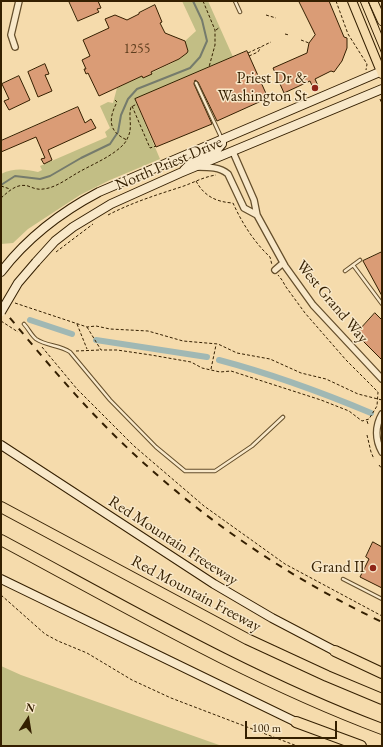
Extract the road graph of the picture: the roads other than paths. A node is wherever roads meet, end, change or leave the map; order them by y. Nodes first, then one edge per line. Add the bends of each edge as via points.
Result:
1 (19, 1) edge
2 (235, 1) edge
3 (352, 1) edge
4 (374, 1) edge
5 (240, 12) dead end
6 (382, 21) edge
7 (15, 47) dead end
8 (382, 72) edge
9 (196, 83) dead end
10 (382, 89) edge
11 (222, 139) junction
12 (234, 152) junction
13 (196, 167) junction
14 (180, 173) junction
15 (257, 215) junction
16 (360, 260) dead end
17 (283, 263) junction
18 (353, 265) junction
19 (275, 270) road end
20 (346, 271) dead end
21 (1, 272) edge
22 (381, 302) edge
23 (1, 312) edge
24 (24, 324) dead end
25 (382, 379) edge
26 (381, 416) edge
27 (282, 417) dead end
28 (1, 445) edge
29 (382, 452) edge
30 (1, 506) edge
31 (1, 540) edge
32 (1, 579) edge
33 (343, 579) dead end
34 (382, 599) edge
35 (336, 650) joint
36 (382, 673) edge
37 (382, 699) edge
38 (296, 722) joint
39 (382, 729) edge
40 (362, 746) edge

1 - 7 street via 11,35
2 - 5 lane
3 - 8 main road
4 - 6 main road
8 - 11 main road, North Priest Drive
9 - 11 lane
10 - 12 main road, North Priest Drive
11 - 14 main road via 221,147 192,162
11 - 21 main road, North Priest Drive via 90,196 54,220 23,246
12 - 13 main road, North Priest Drive
12 - 15 street, West Grand Way via 254,200
13 - 14 main road, North Priest Drive
13 - 15 street, West Grand Way via 225,171 244,208
14 - 23 main road, North Priest Drive, bridge via 92,214 55,241 18,283
15 - 17 street, West Grand Way
16 - 18 lane
17 - 19 street
17 - 25 street, West Grand Way via 313,305
18 - 20 lane
18 - 22 lane
24 - 27 lane via 34,337 70,352 110,400 156,447 185,471 215,471 252,446
26 - 29 street via 376,438
28 - 35 main road, Red Mountain Freeeway via 207,581
30 - 37 highway, Red Mountain Freeway via 247,639
31 - 39 highway via 242,668 310,700
32 - 38 main road
33 - 34 lane
35 - 36 highway
38 - 40 highway

